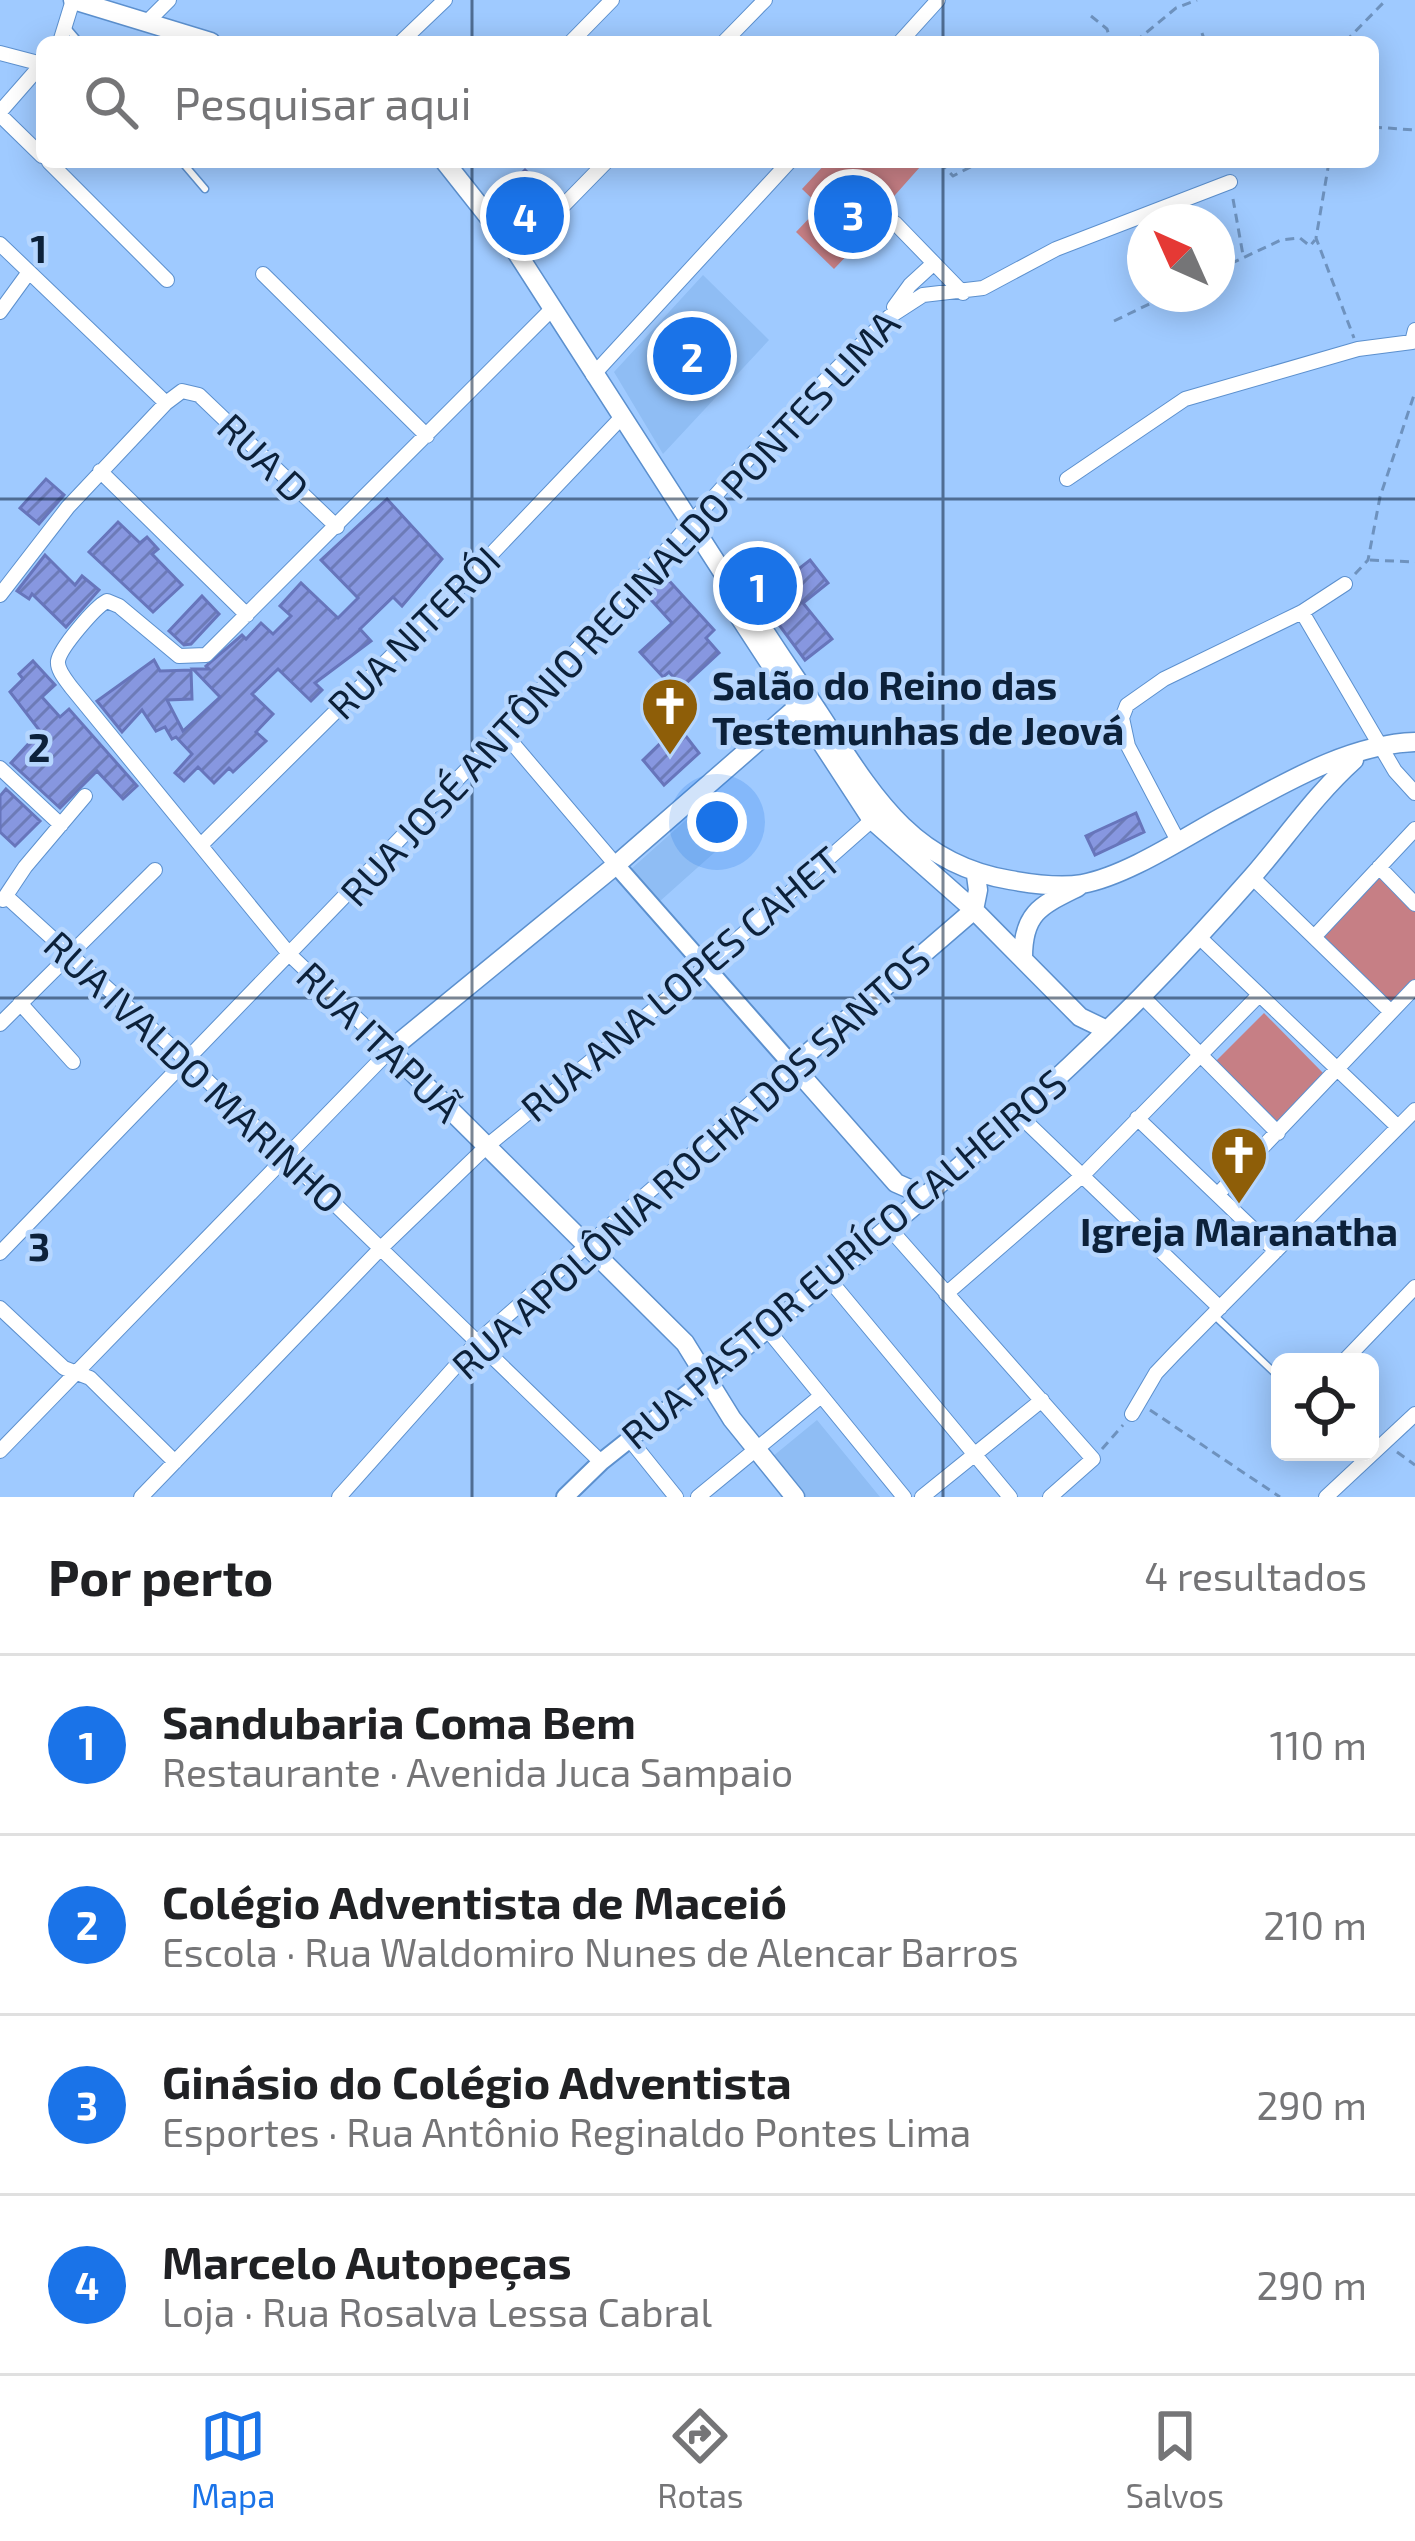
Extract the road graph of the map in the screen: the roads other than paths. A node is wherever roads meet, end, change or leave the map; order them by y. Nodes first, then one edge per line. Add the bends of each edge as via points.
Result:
1 (73, 0) edge
2 (169, 0) edge
3 (445, 0) edge
4 (612, 0) edge
5 (765, 0) edge
6 (938, 0) edge
7 (147, 22) junction
8 (66, 26) junction
9 (62, 36) edge
10 (74, 36) edge
11 (192, 36) edge
12 (407, 36) edge
13 (577, 36) edge
14 (730, 36) edge
15 (905, 36) edge
16 (0, 53) edge
17 (36, 62) edge
18 (36, 71) edge
19 (0, 114) edge
20 (36, 150) edge
21 (55, 168) edge
22 (187, 168) edge
23 (453, 168) edge
24 (600, 168) edge
25 (783, 168) edge
26 (1229, 182) road end
27 (205, 189) dead end
28 (896, 223) dead end
29 (0, 244) edge
30 (517, 253) junction
31 (934, 263) junction
32 (28, 272) junction
33 (263, 274) dead end
34 (167, 280) dead end
35 (963, 293) junction
36 (551, 310) junction
37 (0, 312) edge
38 (889, 317) junction
39 (1413, 336) edge
40 (592, 375) junction
41 (166, 403) junction
42 (621, 418) junction
43 (427, 436) junction
44 (100, 471) junction
45 (1067, 479) dead end
46 (691, 522) junction
47 (337, 527) junction
48 (1345, 584) road end
49 (0, 595) edge
50 (1302, 612) junction
51 (247, 615) junction
52 (802, 702) junction
53 (502, 732) junction
54 (1415, 742) edge
55 (1372, 749) junction
56 (0, 768) edge
57 (1270, 791) junction
58 (1415, 793) edge
59 (85, 796) dead end
60 (872, 820) junction
61 (1296, 823) junction
62 (61, 825) junction
63 (1415, 829) edge
64 (1178, 841) junction
65 (202, 843) junction
66 (616, 865) junction
67 (1378, 867) junction
68 (155, 870) dead end
69 (976, 875) junction
70 (1252, 877) junction
71 (1082, 884) junction
72 (3, 900) edge
73 (1415, 904) edge
74 (974, 910) junction
75 (1198, 936) junction
76 (1314, 937) junction
77 (71, 952) junction
78 (290, 955) junction
79 (1023, 957) junction
80 (706, 967) junction
81 (1415, 987) edge
82 (1259, 995) junction
83 (1142, 996) junction
84 (20, 1003) junction
85 (1391, 1012) junction
86 (1080, 1017) junction
87 (0, 1024) edge
88 (1107, 1030) junction
89 (1090, 1046) junction
90 (390, 1050) junction
91 (1201, 1055) junction
92 (185, 1059) junction
93 (73, 1062) dead end
94 (793, 1066) junction
95 (1337, 1070) junction
96 (1415, 1110) edge
97 (1019, 1115) junction
98 (1137, 1118) junction
99 (1398, 1127) junction
100 (1278, 1133) junction
101 (487, 1146) junction
102 (284, 1155) junction
103 (1083, 1175) junction
104 (896, 1183) junction
105 (1218, 1194) junction
106 (928, 1197) junction
107 (906, 1215) junction
108 (890, 1229) junction
109 (584, 1245) junction
110 (382, 1248) junction
111 (1276, 1251) junction
112 (0, 1253) edge
113 (828, 1278) junction
114 (1415, 1288) edge
115 (946, 1294) junction
116 (0, 1308) edge
117 (1217, 1311) junction
118 (767, 1329) junction
119 (478, 1341) junction
120 (1352, 1353) edge
121 (1271, 1368) edge
122 (76, 1373) junction
123 (708, 1377) junction
124 (821, 1396) junction
125 (1042, 1400) junction
126 (1135, 1408) road end
127 (1415, 1414) edge
128 (1379, 1441) edge
129 (631, 1442) junction
130 (1386, 1444) junction
131 (0, 1451) edge
132 (756, 1451) junction
133 (974, 1455) junction
134 (175, 1462) junction
135 (601, 1462) junction
136 (141, 1497) edge
137 (339, 1497) edge
138 (566, 1497) edge
139 (676, 1497) edge
140 (698, 1497) edge
141 (795, 1497) edge
142 (904, 1497) edge
143 (922, 1497) edge
144 (1010, 1497) edge
145 (1050, 1497) edge
146 (1326, 1497) edge

1 - 7 main road
1 - 8 street
2 - 7 street
3 - 12 street
4 - 13 street
5 - 14 street
6 - 15 street
7 - 11 main road
8 - 9 street
8 - 10 lane
16 - 17 street
18 - 19 street
19 - 20 street
21 - 34 street
22 - 27 lane
23 - 30 main road
24 - 30 street
25 - 40 street
26 - 35 street, RUA JOSÉ ANTÔNIO REGINALDO PONTES LIMA
28 - 31 street
29 - 32 street
30 - 36 main road
31 - 35 street
31 - 38 street
32 - 37 street
32 - 41 street
33 - 43 street
35 - 38 street, RUA JOSÉ ANTÔNIO REGINALDO PONTES LIMA via 923,295
36 - 40 main road
36 - 43 street
38 - 46 street, RUA JOSÉ ANTÔNIO REGINALDO PONTES LIMA
39 - 45 street via 1185,399
40 - 42 main road
41 - 44 street
41 - 47 street, RUA D via 189,390
42 - 46 main road
42 - 65 street, RUA NITERÓI
43 - 47 street
44 - 49 street
44 - 51 street
46 - 52 main road
46 - 53 street, RUA JOSÉ ANTÔNIO REGINALDO PONTES LIMA
47 - 51 street
48 - 50 street
50 - 55 street
50 - 64 street via 1127,704 1122,727
51 - 65 street, RUA ITAPUÃ via 206,655 189,659 104,602 59,658 71,687
52 - 60 main road
52 - 66 main road
52 - 69 main road via 886,811 943,860
53 - 66 street
53 - 78 street, RUA JOSÉ ANTÔNIO REGINALDO PONTES LIMA
54 - 55 main road
55 - 57 main road
55 - 58 street
55 - 61 main road, RUA PASTOR EURÍCO CALHEIROS via 1328,783
56 - 62 street
57 - 61 main road via 1288,802
57 - 64 main road
59 - 62 street
60 - 74 main road
60 - 80 street, RUA ANA LOPES CAHET
61 - 70 main road, RUA PASTOR EURÍCO CALHEIROS
62 - 72 street
63 - 67 street
64 - 71 main road
65 - 78 street, RUA ITAPUÃ
66 - 80 street
66 - 90 main road
67 - 73 street
67 - 76 street
68 - 77 street
69 - 71 main road
69 - 74 main road
70 - 75 main road, RUA PASTOR EURÍCO CALHEIROS
70 - 76 street
71 - 79 main road via 1034,914
72 - 77 street, RUA IVALDO MARINHO
74 - 79 main road
74 - 94 main road, RUA APOLÔNIA ROCHA DOS SANTOS
75 - 82 street
75 - 83 main road, RUA PASTOR EURÍCO CALHEIROS
76 - 85 street
77 - 84 street
77 - 92 street, RUA IVALDO MARINHO
78 - 90 street, RUA ITAPUÃ
78 - 92 street, RUA JOSÉ ANTÔNIO REGINALDO PONTES LIMA
79 - 86 main road
80 - 94 street
80 - 101 street, RUA ANA LOPES CAHET
81 - 85 street
82 - 91 street
82 - 95 street
83 - 88 main road, RUA PASTOR EURÍCO CALHEIROS
83 - 91 street
84 - 87 street
84 - 93 street
85 - 95 street
86 - 88 main road
86 - 89 main road
88 - 89 main road, RUA PASTOR EURÍCO CALHEIROS
89 - 97 main road, RUA PASTOR EURÍCO CALHEIROS
90 - 101 main road, RUA ITAPUÃ
90 - 102 street
91 - 98 street
91 - 100 street
92 - 102 street, RUA IVALDO MARINHO
92 - 112 street, RUA JOSÉ ANTÔNIO REGINALDO PONTES LIMA
94 - 104 main road
94 - 109 street, RUA APOLÔNIA ROCHA DOS SANTOS
95 - 99 street
95 - 100 street
96 - 99 street
97 - 103 street
97 - 106 main road, RUA PASTOR EURÍCO CALHEIROS
98 - 103 street
98 - 105 street
99 - 111 street
100 - 105 street
101 - 109 main road, RUA ITAPUÃ
101 - 110 street
102 - 110 street, RUA IVALDO MARINHO
102 - 122 street
103 - 115 street
103 - 117 street
104 - 106 main road
104 - 107 main road
105 - 111 street
106 - 107 main road, RUA PASTOR EURÍCO CALHEIROS
107 - 108 main road, RUA PASTOR EURÍCO CALHEIROS
108 - 113 main road, RUA PASTOR EURÍCO CALHEIROS
108 - 115 street
109 - 119 street, RUA APOLÔNIA ROCHA DOS SANTOS
109 - 123 main road, RUA ITAPUÃ via 685,1343
110 - 119 street, RUA IVALDO MARINHO
110 - 134 street
111 - 117 street
113 - 118 main road, RUA PASTOR EURÍCO CALHEIROS
113 - 133 street
114 - 120 street
115 - 125 street
116 - 122 street
117 - 121 lane
117 - 126 street via 1156,1373
118 - 123 main road, RUA PASTOR EURÍCO CALHEIROS
118 - 124 street
119 - 135 street, RUA IVALDO MARINHO
119 - 137 street, RUA APOLÔNIA ROCHA DOS SANTOS
122 - 131 street
122 - 134 street
123 - 129 street, RUA PASTOR EURÍCO CALHEIROS
123 - 132 main road, RUA ITAPUÃ
124 - 132 street
124 - 142 street
125 - 133 street
125 - 145 street via 1093,1459
127 - 130 street
128 - 130 lane
129 - 135 street, RUA PASTOR EURÍCO CALHEIROS
129 - 139 street
130 - 146 street
132 - 140 street
132 - 141 main road, RUA ITAPUÃ
133 - 143 street
133 - 144 street
134 - 136 street
135 - 138 street, RUA PASTOR EURÍCO CALHEIROS

